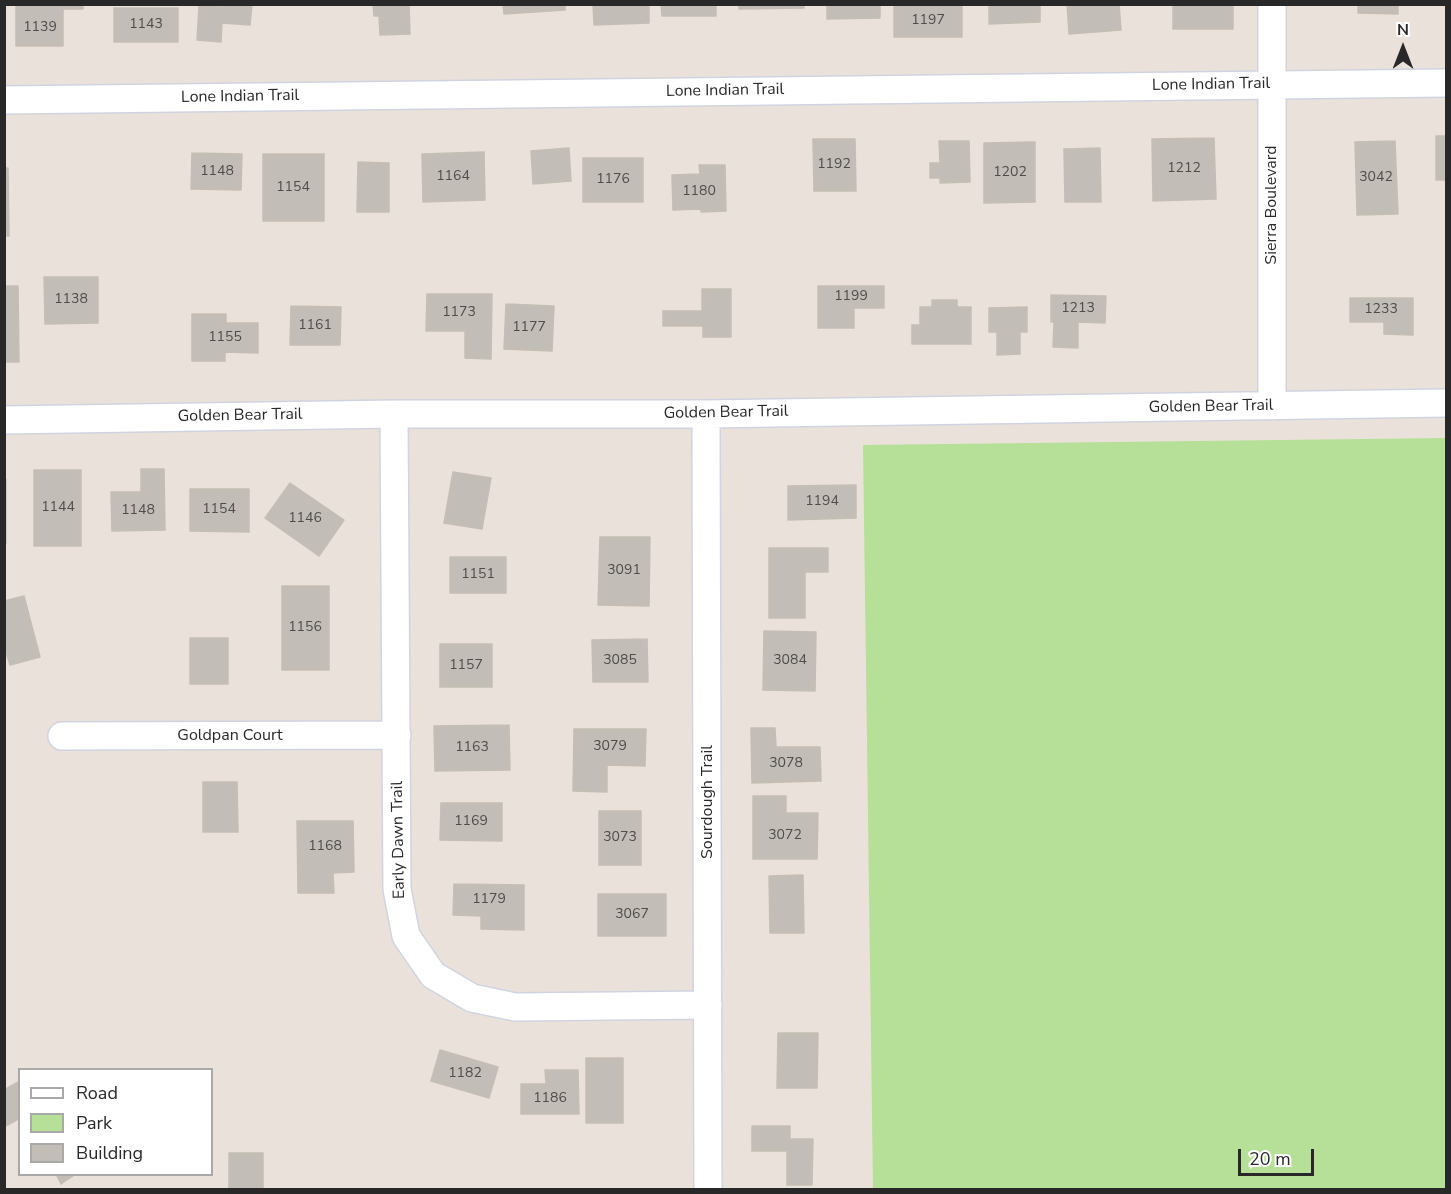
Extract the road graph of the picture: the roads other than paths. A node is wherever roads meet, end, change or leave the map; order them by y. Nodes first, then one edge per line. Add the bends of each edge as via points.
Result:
1 (1272, 4) edge
2 (1446, 82) edge
3 (1272, 84) junction
4 (4, 100) edge
5 (1446, 403) edge
6 (1272, 406) junction
7 (394, 414) junction
8 (706, 414) junction
9 (4, 420) edge
10 (398, 735) junction
11 (62, 736) dead end
12 (708, 1005) junction
13 (708, 1190) edge

1 - 3 street, Sierra Boulevard
2 - 3 street, Lone Indian Trail
3 - 4 street, Lone Indian Trail
3 - 6 street, Sierra Boulevard
5 - 6 street, Golden Bear Trail
6 - 8 street, Golden Bear Trail
7 - 8 street, Golden Bear Trail
7 - 9 street, Golden Bear Trail
7 - 10 street, Early Dawn Trail
8 - 12 street, Sourdough Trail
10 - 11 street, Goldpan Court
10 - 12 street, Early Dawn Trail via 398,889 406,936 433,975 472,998 515,1007
12 - 13 street, Sourdough Trail

